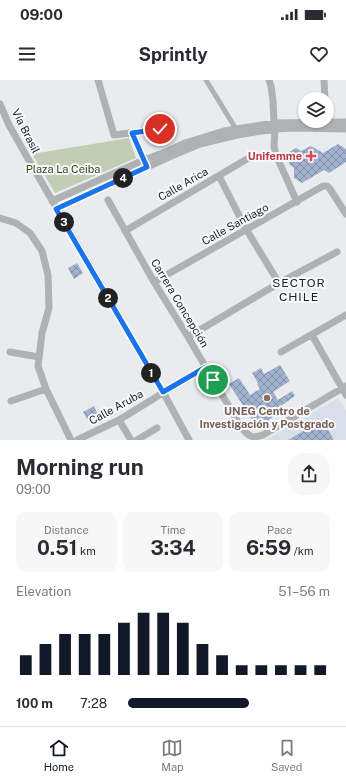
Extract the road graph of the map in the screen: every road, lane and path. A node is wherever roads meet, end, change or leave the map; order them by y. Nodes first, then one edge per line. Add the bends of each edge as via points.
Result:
1 (98, 80) edge
2 (206, 80) edge
3 (269, 80) edge
4 (324, 80) edge
5 (325, 92) edge
6 (0, 104) edge
7 (346, 122) edge
8 (334, 123) edge
9 (274, 126) junction
10 (334, 126) edge
11 (298, 128) edge
12 (160, 129) dead end
13 (236, 129) junction
14 (346, 129) edge
15 (132, 133) junction
16 (252, 156) dead end
17 (146, 164) junction
18 (219, 176) junction
19 (108, 200) dead end
20 (52, 201) junction
21 (297, 202) junction
22 (56, 209) junction
23 (346, 214) edge
24 (0, 218) edge
25 (246, 229) junction
26 (125, 230) junction
27 (337, 252) dead end
28 (154, 282) junction
29 (279, 283) junction
30 (346, 315) edge
31 (312, 335) junction
32 (188, 337) junction
33 (10, 352) dead end
34 (281, 352) dead end
35 (39, 357) junction
36 (206, 367) junction
37 (46, 389) junction
38 (345, 390) edge
39 (163, 392) junction
40 (11, 401) dead end
41 (119, 420) junction
42 (157, 428) dead end
43 (70, 440) edge
44 (77, 440) edge
45 (131, 440) edge
46 (137, 440) edge
47 (189, 440) edge

1 - 15 street via 114,135
2 - 13 street
3 - 9 street
4 - 5 street
6 - 20 street, Vía Brasil
7 - 8 street
9 - 11 street
9 - 13 street
9 - 17 street via 200,144
9 - 21 street via 276,156
10 - 14 street
12 - 15 street
13 - 17 street via 185,143
15 - 17 street
16 - 18 street, Calle Arica
17 - 20 street
17 - 22 street
18 - 25 street
18 - 26 street, Calle Arica
19 - 26 street, Carrera Concepción
20 - 22 street, Vía Brasil
21 - 23 street, Calle Santiago via 327,186
21 - 25 street, Calle Santiago
22 - 39 street, Vía Brasil
24 - 35 street via 16,223 30,233 42,251 48,275 49,308
25 - 28 street, Calle Santiago
25 - 29 street
26 - 28 street, Carrera Concepción
27 - 29 street
28 - 32 street, Carrera Concepción
29 - 32 street
30 - 31 street
31 - 34 street
31 - 38 street
32 - 36 street, Carrera Concepción
33 - 35 street
35 - 37 street via 38,366
36 - 38 street, Carrera Concepción via 240,427 250,436 263,435
36 - 39 street, Calle Aruba
37 - 40 street
37 - 43 street
39 - 41 street, Calle Aruba
39 - 47 street, Vía Brasil
41 - 44 street, Calle Aruba
41 - 45 street
42 - 46 street

